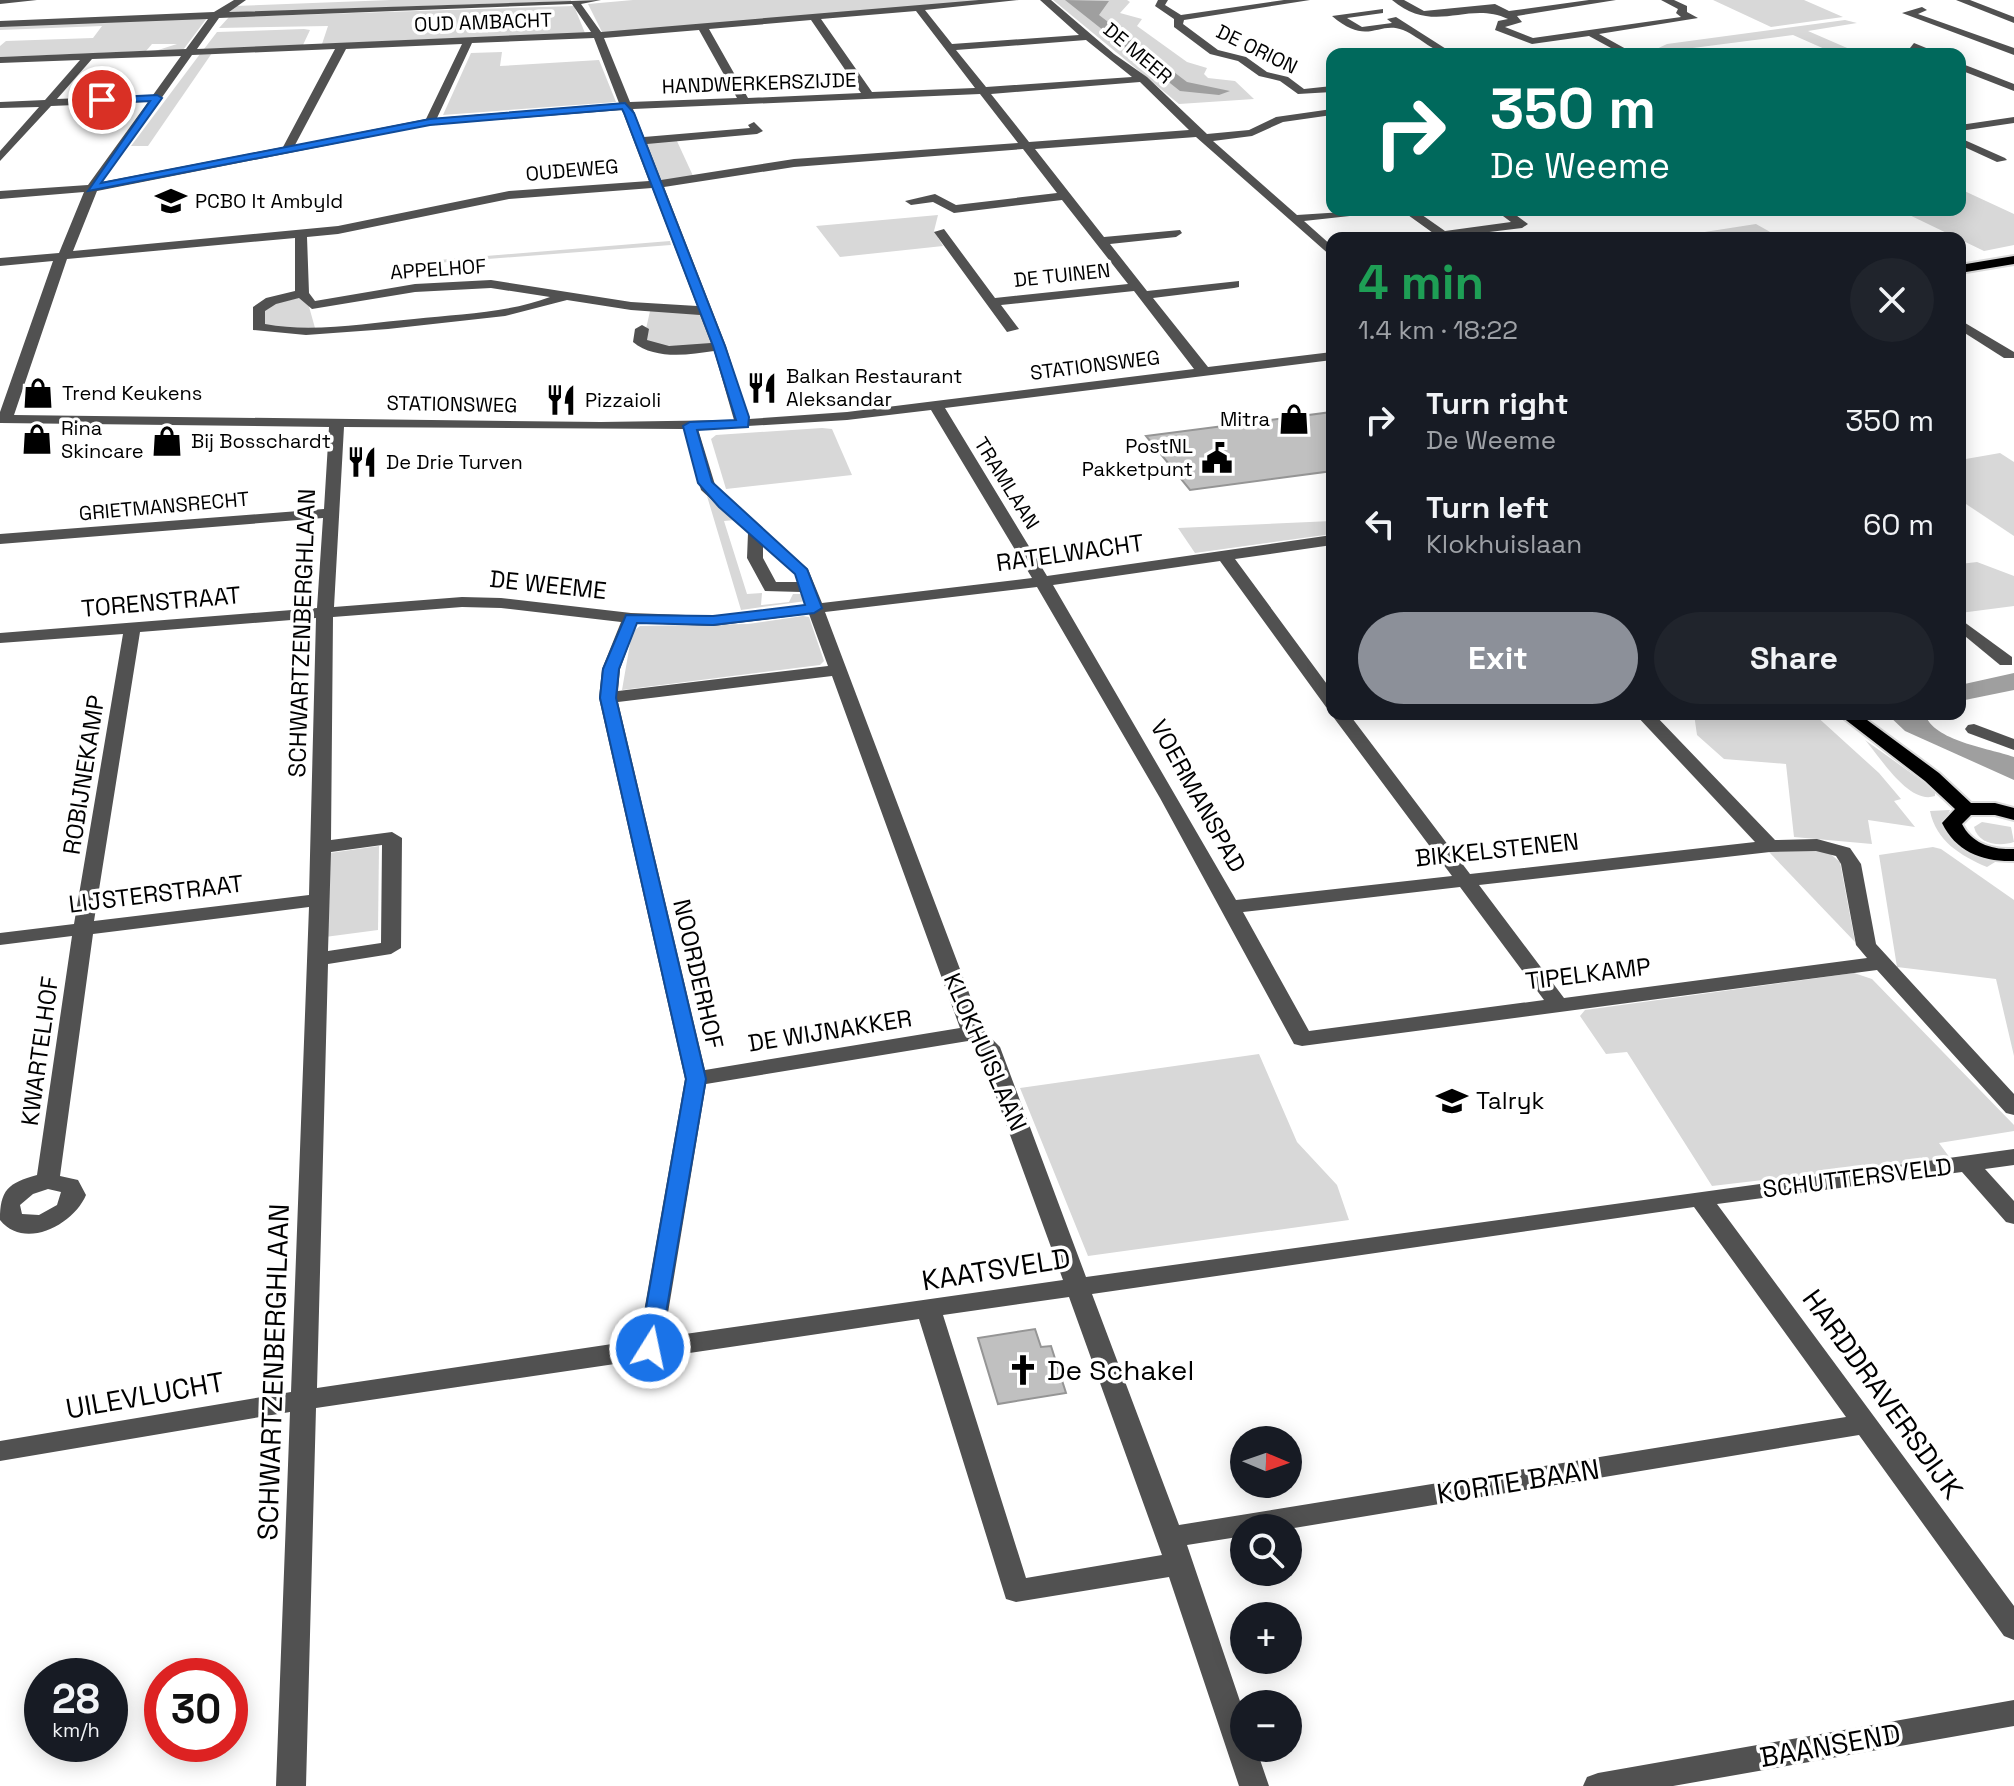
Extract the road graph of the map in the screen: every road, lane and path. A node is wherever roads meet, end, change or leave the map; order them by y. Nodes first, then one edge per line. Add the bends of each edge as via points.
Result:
1 (32, 0) edge
2 (241, 0) edge
3 (596, 0) edge
4 (1014, 0) edge
5 (1045, 0) edge
6 (1163, 0) edge
7 (1305, 0) edge
8 (1361, 0) edge
9 (1397, 0) edge
10 (1611, 0) edge
11 (1666, 0) edge
12 (1961, 0) edge
13 (0, 1) edge
14 (574, 1) edge
15 (1591, 1) edge
16 (919, 9) junction
17 (1553, 9) junction
18 (1922, 10) dead end
19 (1379, 11) junction
20 (1507, 14) junction
21 (214, 17) junction
22 (814, 17) junction
23 (1179, 18) junction
24 (2014, 20) edge
25 (0, 24) edge
26 (1403, 25) junction
27 (2014, 26) edge
28 (703, 27) junction
29 (2001, 28) dead end
30 (1989, 31) dead end
31 (1592, 33) junction
32 (598, 35) junction
33 (1964, 35) junction
34 (1088, 37) junction
35 (1427, 40) junction
36 (468, 41) junction
37 (1401, 43) dead end
38 (342, 46) junction
39 (1914, 46) dead end
40 (949, 47) junction
41 (1440, 48) edge
42 (1619, 48) edge
43 (1918, 48) edge
44 (189, 52) junction
45 (2014, 52) edge
46 (89, 56) junction
47 (0, 60) edge
48 (1966, 68) edge
49 (1143, 79) junction
50 (2014, 88) edge
51 (1326, 90) edge
52 (983, 91) junction
53 (869, 96) junction
54 (157, 98) junction
55 (744, 101) junction
56 (46, 103) junction
57 (0, 105) edge
58 (625, 106) junction
59 (1326, 113) edge
60 (2014, 120) edge
61 (430, 122) junction
62 (754, 125) dead end
63 (1966, 127) edge
64 (1202, 135) junction
65 (640, 141) junction
66 (1966, 144) edge
67 (1025, 145) junction
68 (287, 150) junction
69 (0, 158) edge
70 (2001, 160) dead end
71 (656, 184) junction
72 (92, 188) junction
73 (0, 195) edge
74 (1063, 196) junction
75 (911, 201) dead end
76 (1326, 215) edge
77 (1416, 216) edge
78 (1510, 216) edge
79 (1294, 219) junction
80 (940, 232) dead end
81 (1439, 232) edge
82 (1465, 232) edge
83 (1176, 233) dead end
84 (301, 234) junction
85 (1100, 241) junction
86 (1326, 248) edge
87 (63, 255) junction
88 (2014, 260) edge
89 (0, 262) edge
90 (1966, 268) edge
91 (1234, 284) dead end
92 (1140, 291) junction
93 (302, 293) junction
94 (568, 295) junction
95 (991, 302) junction
96 (312, 305) junction
97 (706, 311) junction
98 (334, 328) junction
99 (1966, 328) edge
100 (642, 329) dead end
101 (1012, 329) dead end
102 (719, 346) junction
103 (2009, 355) dead end
104 (1326, 357) edge
105 (1204, 372) junction
106 (936, 406) junction
107 (2, 419) edge
108 (337, 422) junction
109 (743, 424) junction
110 (690, 426) junction
111 (332, 513) junction
112 (756, 531) junction
113 (0, 539) edge
114 (1326, 541) edge
115 (1224, 555) junction
116 (1045, 581) junction
117 (811, 598) junction
118 (325, 612) junction
119 (631, 618) junction
120 (132, 628) junction
121 (1966, 629) edge
122 (0, 638) edge
123 (2006, 661) dead end
124 (835, 670) junction
125 (1326, 695) edge
126 (608, 698) junction
127 (1344, 720) edge
128 (1650, 720) edge
129 (1855, 720) edge
130 (1974, 729) dead end
131 (2014, 745) edge
132 (1966, 809) junction
133 (2014, 814) edge
134 (1770, 846) junction
135 (321, 847) junction
136 (2014, 855) edge
137 (1462, 880) junction
138 (318, 900) junction
139 (1231, 907) junction
140 (83, 929) junction
141 (0, 939) edge
142 (317, 959) junction
143 (1880, 963) junction
144 (1558, 1004) junction
145 (973, 1033) junction
146 (1302, 1039) joint
147 (696, 1079) junction
148 (2014, 1108) edge
149 (2014, 1157) edge
150 (1969, 1165) junction
151 (48, 1181) dead end
152 (1700, 1198) junction
153 (2014, 1216) edge
154 (1080, 1286) junction
155 (929, 1310) junction
156 (650, 1348) junction
157 (301, 1400) junction
158 (1866, 1424) junction
159 (0, 1451) edge
160 (1170, 1537) junction
161 (1177, 1564) junction
162 (2014, 1628) edge
163 (2014, 1713) edge
164 (291, 1786) edge
165 (1254, 1786) edge
166 (1598, 1786) edge

1 - 13 street
2 - 21 street
3 - 14 street
4 - 16 street, OUD AMBACHT
5 - 34 street, DE MEER
6 - 23 street, DE ORION via 1160,6
7 - 23 street, DE ORION
8 - 19 street
9 - 20 street via 1422,14 1495,7
10 - 15 street
11 - 31 street via 1693,18
12 - 24 street
14 - 21 street
14 - 32 street
15 - 17 street
16 - 22 street, OUD AMBACHT
16 - 40 street
17 - 20 street
17 - 31 street
18 - 33 street via 1907,13
19 - 26 street
19 - 26 street via 1337,16 1360,30
20 - 31 street via 1518,20 1499,28 1524,40
21 - 25 street
21 - 44 street
22 - 28 street, OUD AMBACHT
22 - 53 street
23 - 51 street, DE ORION via 1178,25 1214,52 1242,59 1302,92
26 - 35 street
27 - 29 street
28 - 32 street, OUD AMBACHT
28 - 55 street
30 - 33 street
31 - 42 street
32 - 36 street, OUD AMBACHT
32 - 58 street
33 - 45 street
34 - 40 street
34 - 49 street, DE MEER
35 - 37 street
35 - 41 street
36 - 38 street, OUD AMBACHT
36 - 61 street
38 - 44 street, OUD AMBACHT
38 - 68 street
39 - 43 street
40 - 52 street
44 - 46 street, OUD AMBACHT
44 - 54 street
46 - 47 street, OUD AMBACHT
46 - 56 street
48 - 50 street
49 - 52 street, HANDWERKERSZIJDE
49 - 64 street, DE MEER
52 - 53 street, HANDWERKERSZIJDE
52 - 67 street
53 - 55 street, HANDWERKERSZIJDE
54 - 56 street
54 - 72 street
55 - 58 street, HANDWERKERSZIJDE
56 - 57 street
56 - 69 street
58 - 61 street, HANDWERKERSZIJDE
58 - 65 street
59 - 64 street via 1280,119 1252,133
60 - 63 street
61 - 68 street, HANDWERKERSZIJDE
62 - 65 street via 757,131
64 - 67 street, OUDEWEG
64 - 79 street, DE MEER
65 - 71 street
66 - 70 street
67 - 71 street, OUDEWEG via 794,163
67 - 74 street
68 - 72 street, HANDWERKERSZIJDE
71 - 84 street, OUDEWEG via 509,195
71 - 97 street
72 - 73 street, HANDWERKERSZIJDE
72 - 87 street
74 - 75 street via 954,209 935,198
74 - 85 street
76 - 79 street
77 - 81 street
78 - 82 street via 1522,224
79 - 86 street, DE MEER
80 - 95 street, DE TUINEN
83 - 85 street
84 - 87 street, OUDEWEG
84 - 93 street
85 - 92 street
87 - 89 street, OUDEWEG
87 - 107 street
88 - 90 main road
91 - 92 street, DE TUINEN
92 - 95 street, DE TUINEN
92 - 105 street
93 - 96 street
93 - 98 street, APPELHOF via 258,310 258,327 282,333
94 - 96 street, APPELHOF via 463,284
94 - 97 street, APPELHOF
94 - 98 street, APPELHOF via 514,310
95 - 101 street, DE TUINEN
96 - 98 street
97 - 102 street
99 - 103 street
100 - 102 street via 640,342 657,350
102 - 109 street
104 - 105 street, STATIONSWEG
105 - 106 street, STATIONSWEG
106 - 109 street, STATIONSWEG
106 - 116 street, TRAMLAAN
107 - 108 street, STATIONSWEG
108 - 110 street, STATIONSWEG
108 - 111 street, SCHWARTZENBERGHLAAN
109 - 110 street, STATIONSWEG
110 - 112 street, KLOKHUISLAAN via 705,483
111 - 113 street, GRIETMANSRECHT
111 - 118 street, SCHWARTZENBERGHLAAN
112 - 117 street, KLOKHUISLAAN via 792,561
112 - 117 street via 755,558 771,587
114 - 115 street, RATELWACHT
115 - 116 street, RATELWACHT
115 - 125 street
116 - 117 street, RATELWACHT
116 - 139 street, VOERMANSPAD
117 - 119 street, DE WEEME via 713,621
117 - 124 street, KLOKHUISLAAN
118 - 119 street, DE WEEME via 475,602
118 - 120 street, TORENSTRAAT
118 - 135 street, SCHWARTZENBERGHLAAN
119 - 126 street, NOORDERHOF via 611,669
120 - 122 street, TORENSTRAAT
120 - 140 street, ROBIJNEKAMP
121 - 123 street
124 - 126 street
124 - 145 street, KLOKHUISLAAN
126 - 147 street, NOORDERHOF
127 - 137 street
128 - 134 street
129 - 132 main road
130 - 131 street
132 - 133 main road
132 - 136 main road via 1952,823 1963,841 1986,852
134 - 137 street, BIKKELSTENEN
134 - 143 street via 1817,845 1843,852 1851,864 1862,933
135 - 138 street, SCHWARTZENBERGHLAAN
135 - 142 street via 392,838 391,948
137 - 139 street, BIKKELSTENEN
137 - 144 street
138 - 140 street, LIJSTERSTRAAT
138 - 142 street, SCHWARTZENBERGHLAAN
139 - 146 street, VOERMANSPAD
140 - 141 street, LIJSTERSTRAAT
140 - 151 street, KWARTELHOF
142 - 157 street, SCHWARTZENBERGHLAAN
143 - 144 street, TIPELKAMP
143 - 148 street
144 - 146 street, TIPELKAMP
145 - 147 street, DE WIJNAKKER
145 - 154 street, KLOKHUISLAAN via 989,1047
147 - 156 street, NOORDERHOF
149 - 150 street, SCHUTTERSVELD
150 - 152 street, SCHUTTERSVELD
150 - 153 street
152 - 154 street, KAATSVELD
152 - 158 street, HARDDRAVERSDIJK
154 - 155 street, KAATSVELD
154 - 160 street, KLOKHUISLAAN
155 - 156 street, KAATSVELD
155 - 161 street via 1016,1591
156 - 157 street, KAATSVELD
157 - 159 street, UILEVLUCHT
157 - 164 street, SCHWARTZENBERGHLAAN
158 - 160 street, KORTE BAAN
158 - 162 street, HARDDRAVERSDIJK
160 - 161 street, KLOKHUISLAAN
161 - 165 street, KLOKHUISLAAN
163 - 166 street, BAANSEND

